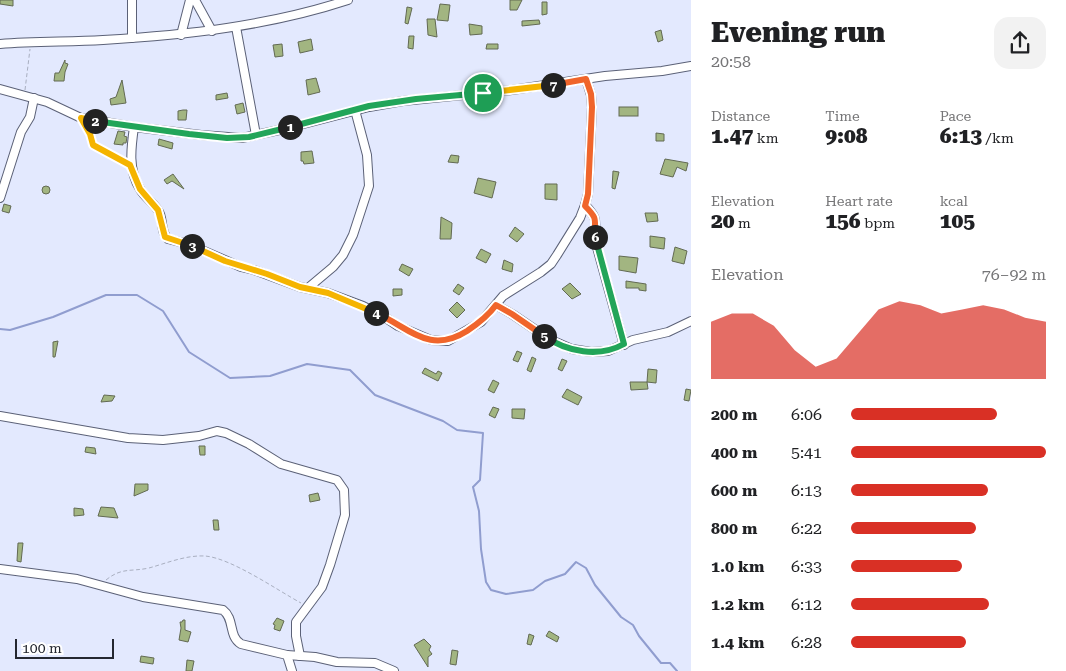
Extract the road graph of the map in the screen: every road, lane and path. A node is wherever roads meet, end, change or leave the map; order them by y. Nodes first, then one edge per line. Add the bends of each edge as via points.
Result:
1 (132, 0) edge
2 (190, 0) edge
3 (195, 0) edge
4 (348, 0) edge
5 (236, 27) junction
6 (212, 31) junction
7 (181, 35) junction
8 (132, 38) junction
9 (30, 42) junction
10 (0, 44) edge
11 (691, 66) edge
12 (586, 79) junction
13 (0, 89) edge
14 (24, 95) junction
15 (34, 98) junction
16 (355, 110) junction
17 (81, 118) junction
18 (134, 127) junction
19 (256, 135) junction
20 (130, 165) junction
21 (0, 198) edge
22 (585, 206) junction
23 (308, 288) junction
24 (496, 305) junction
25 (691, 321) edge
26 (624, 344) junction
27 (0, 416) edge
28 (0, 570) edge
29 (100, 586) junction
30 (306, 606) junction
31 (287, 655) junction
32 (300, 656) junction
33 (292, 671) edge
34 (394, 671) edge

1 - 8 street
2 - 7 street
3 - 6 street
4 - 5 street
5 - 6 street
5 - 19 street
6 - 7 street
7 - 8 street
8 - 9 street
9 - 10 street
9 - 14 path
11 - 12 street
12 - 16 street via 416,99
12 - 22 street via 592,107
13 - 14 street
14 - 15 street
15 - 17 street
15 - 21 street
16 - 19 street
16 - 23 street via 366,155 369,186 343,255
17 - 18 street
17 - 20 path via 93,145
18 - 19 street via 221,137
18 - 20 street
20 - 23 street via 140,189 158,210 168,239
22 - 24 street via 551,264 503,296
22 - 26 street via 594,215 595,240
23 - 24 street via 363,306 410,332 439,341 448,341 481,322
24 - 26 street via 548,339 572,349 608,351
25 - 26 street via 668,332
27 - 30 street via 128,438 163,440 217,431 249,444 281,464 337,480 344,490 345,515 322,587
28 - 29 street via 71,578
29 - 30 path via 123,570 144,569 206,556 232,564
29 - 31 street via 143,597 223,610 229,616 236,641
30 - 32 street via 296,622
31 - 32 street
31 - 33 street
32 - 34 street via 375,663

